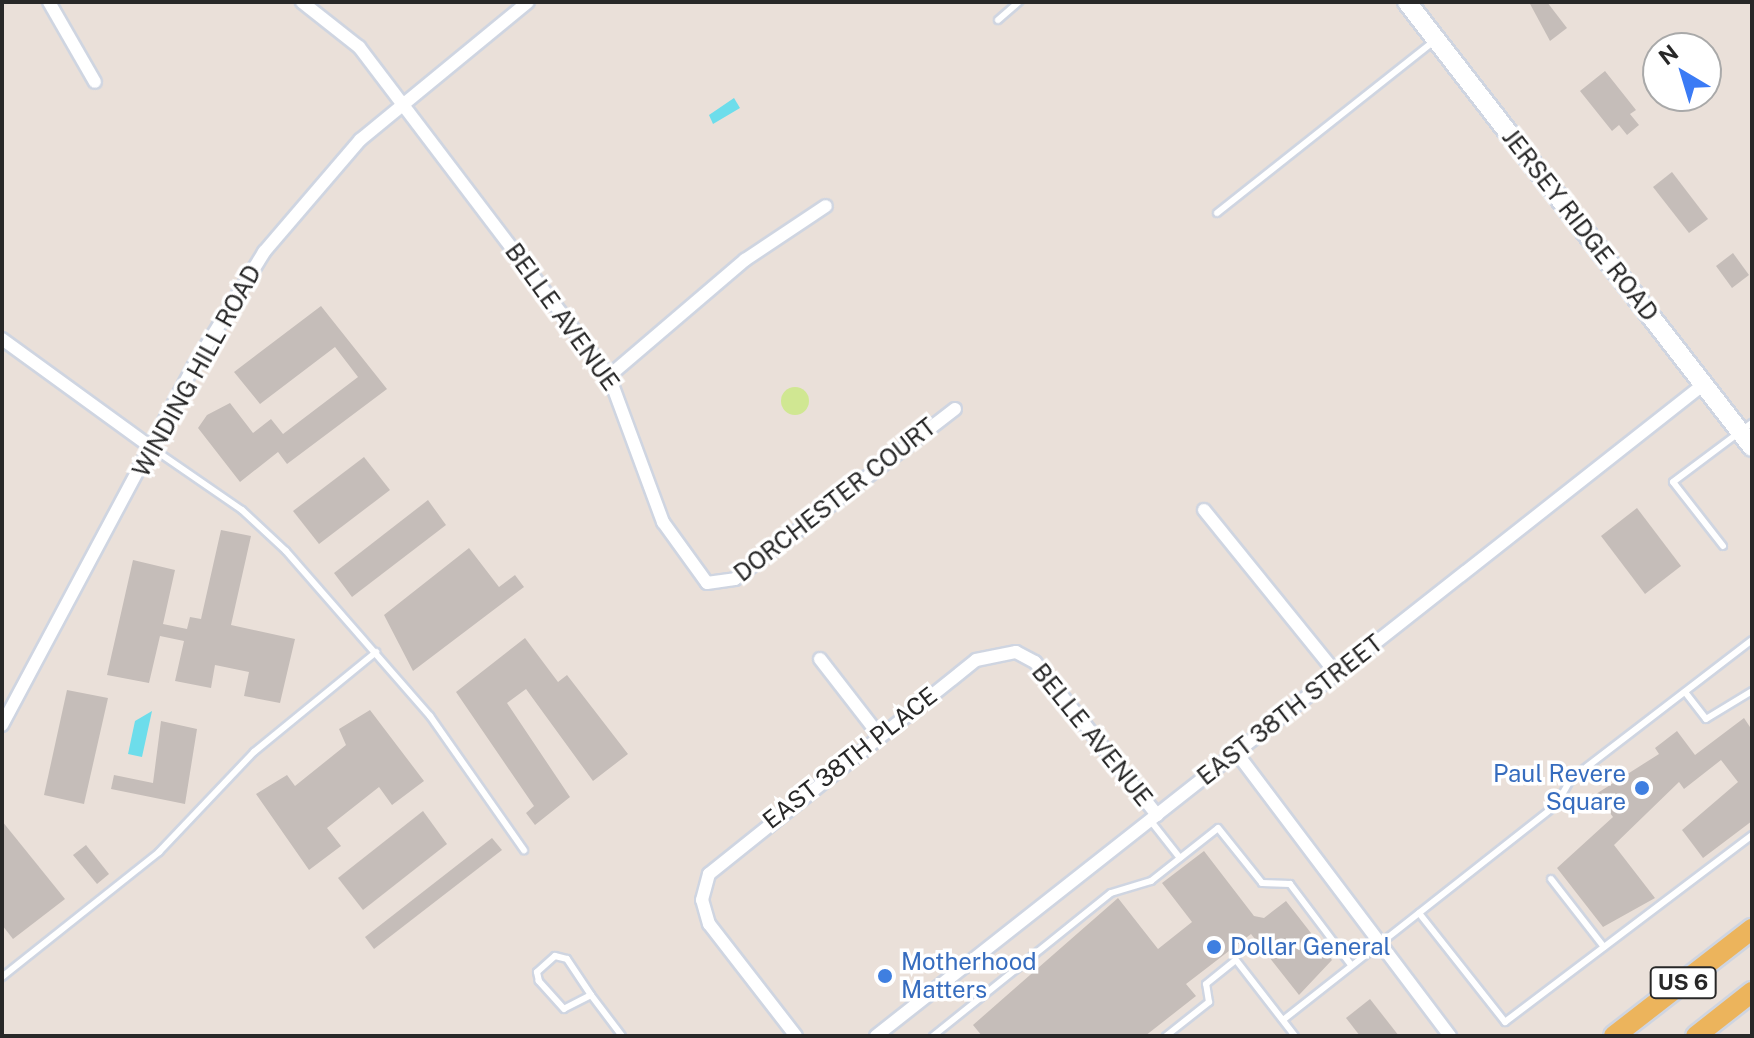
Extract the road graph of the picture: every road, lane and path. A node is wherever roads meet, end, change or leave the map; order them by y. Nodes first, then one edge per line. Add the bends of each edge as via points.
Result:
1 (49, 2) edge
2 (302, 2) edge
3 (528, 2) edge
4 (1019, 2) edge
5 (1407, 2) edge
6 (998, 20) dead end
7 (1436, 40) junction
8 (95, 82) dead end
9 (404, 102) junction
10 (826, 206) dead end
11 (1217, 213) dead end
12 (2, 339) edge
13 (609, 376) junction
14 (1704, 384) junction
15 (955, 409) dead end
16 (1746, 427) edge
17 (1752, 447) edge
18 (152, 448) junction
19 (1204, 510) dead end
20 (1723, 546) dead end
21 (714, 587) joint
22 (1752, 640) edge
23 (376, 652) junction
24 (1025, 656) joint
25 (820, 659) dead end
26 (1336, 673) junction
27 (1752, 691) edge
28 (1685, 692) junction
29 (2, 725) edge
30 (879, 735) junction
31 (1236, 752) junction
32 (1154, 817) junction
33 (1752, 835) edge
34 (524, 850) dead end
35 (1180, 858) junction
36 (1551, 879) dead end
37 (1419, 913) junction
38 (1752, 929) edge
39 (1379, 944) junction
40 (1604, 947) junction
41 (1351, 965) junction
42 (2, 977) edge
43 (1752, 992) edge
44 (591, 995) junction
45 (1283, 1020) junction
46 (622, 1036) edge
47 (796, 1036) edge
48 (876, 1036) edge
49 (933, 1036) edge
50 (1166, 1036) edge
51 (1295, 1036) edge
52 (1450, 1036) edge
53 (1614, 1036) edge
54 (1696, 1036) edge

1 - 8 street
2 - 9 street, BELLE AVENUE via 337,25
3 - 9 street, WINDING HILL ROAD
4 - 6 lane
5 - 7 main road, JERSEY RIDGE ROAD
7 - 11 lane
7 - 14 main road, JERSEY RIDGE ROAD
9 - 13 street, BELLE AVENUE
9 - 18 street, WINDING HILL ROAD via 360,140 264,252
10 - 13 street via 745,260
12 - 18 street
13 - 21 street, BELLE AVENUE via 663,522
14 - 16 main road, JERSEY RIDGE ROAD
14 - 26 street, EAST 38TH STREET
15 - 21 street, DORCHESTER COURT via 735,579
16 - 17 main road, JERSEY RIDGE ROAD
16 - 20 lane via 1673,482
18 - 23 lane via 242,510
18 - 29 street, WINDING HILL ROAD
19 - 26 street
22 - 28 lane
23 - 34 lane
23 - 42 lane via 254,752 159,852
24 - 30 street, EAST 38TH PLACE via 1003,652 976,660
24 - 32 street, BELLE AVENUE
25 - 30 street
26 - 31 street, EAST 38TH STREET
27 - 28 lane via 1706,719
28 - 37 lane via 1571,779 1556,805
30 - 47 street, EAST 38TH PLACE via 717,864 702,900 717,936
31 - 32 street, EAST 38TH STREET
31 - 39 street
32 - 35 lane
32 - 48 street, EAST 38TH STREET
33 - 40 lane
35 - 41 lane via 1218,828 1262,883 1290,884
35 - 49 lane via 1151,881 1111,893
36 - 40 lane
37 - 39 lane
37 - 40 lane via 1505,1022
38 - 53 main road, US 6
39 - 41 lane
39 - 52 street
41 - 45 lane
43 - 54 main road, US 6
44 - 44 lane via 564,1009 537,972 555,956 567,959
44 - 46 lane
45 - 50 lane via 1236,960 1206,984 1209,1002
45 - 51 lane

